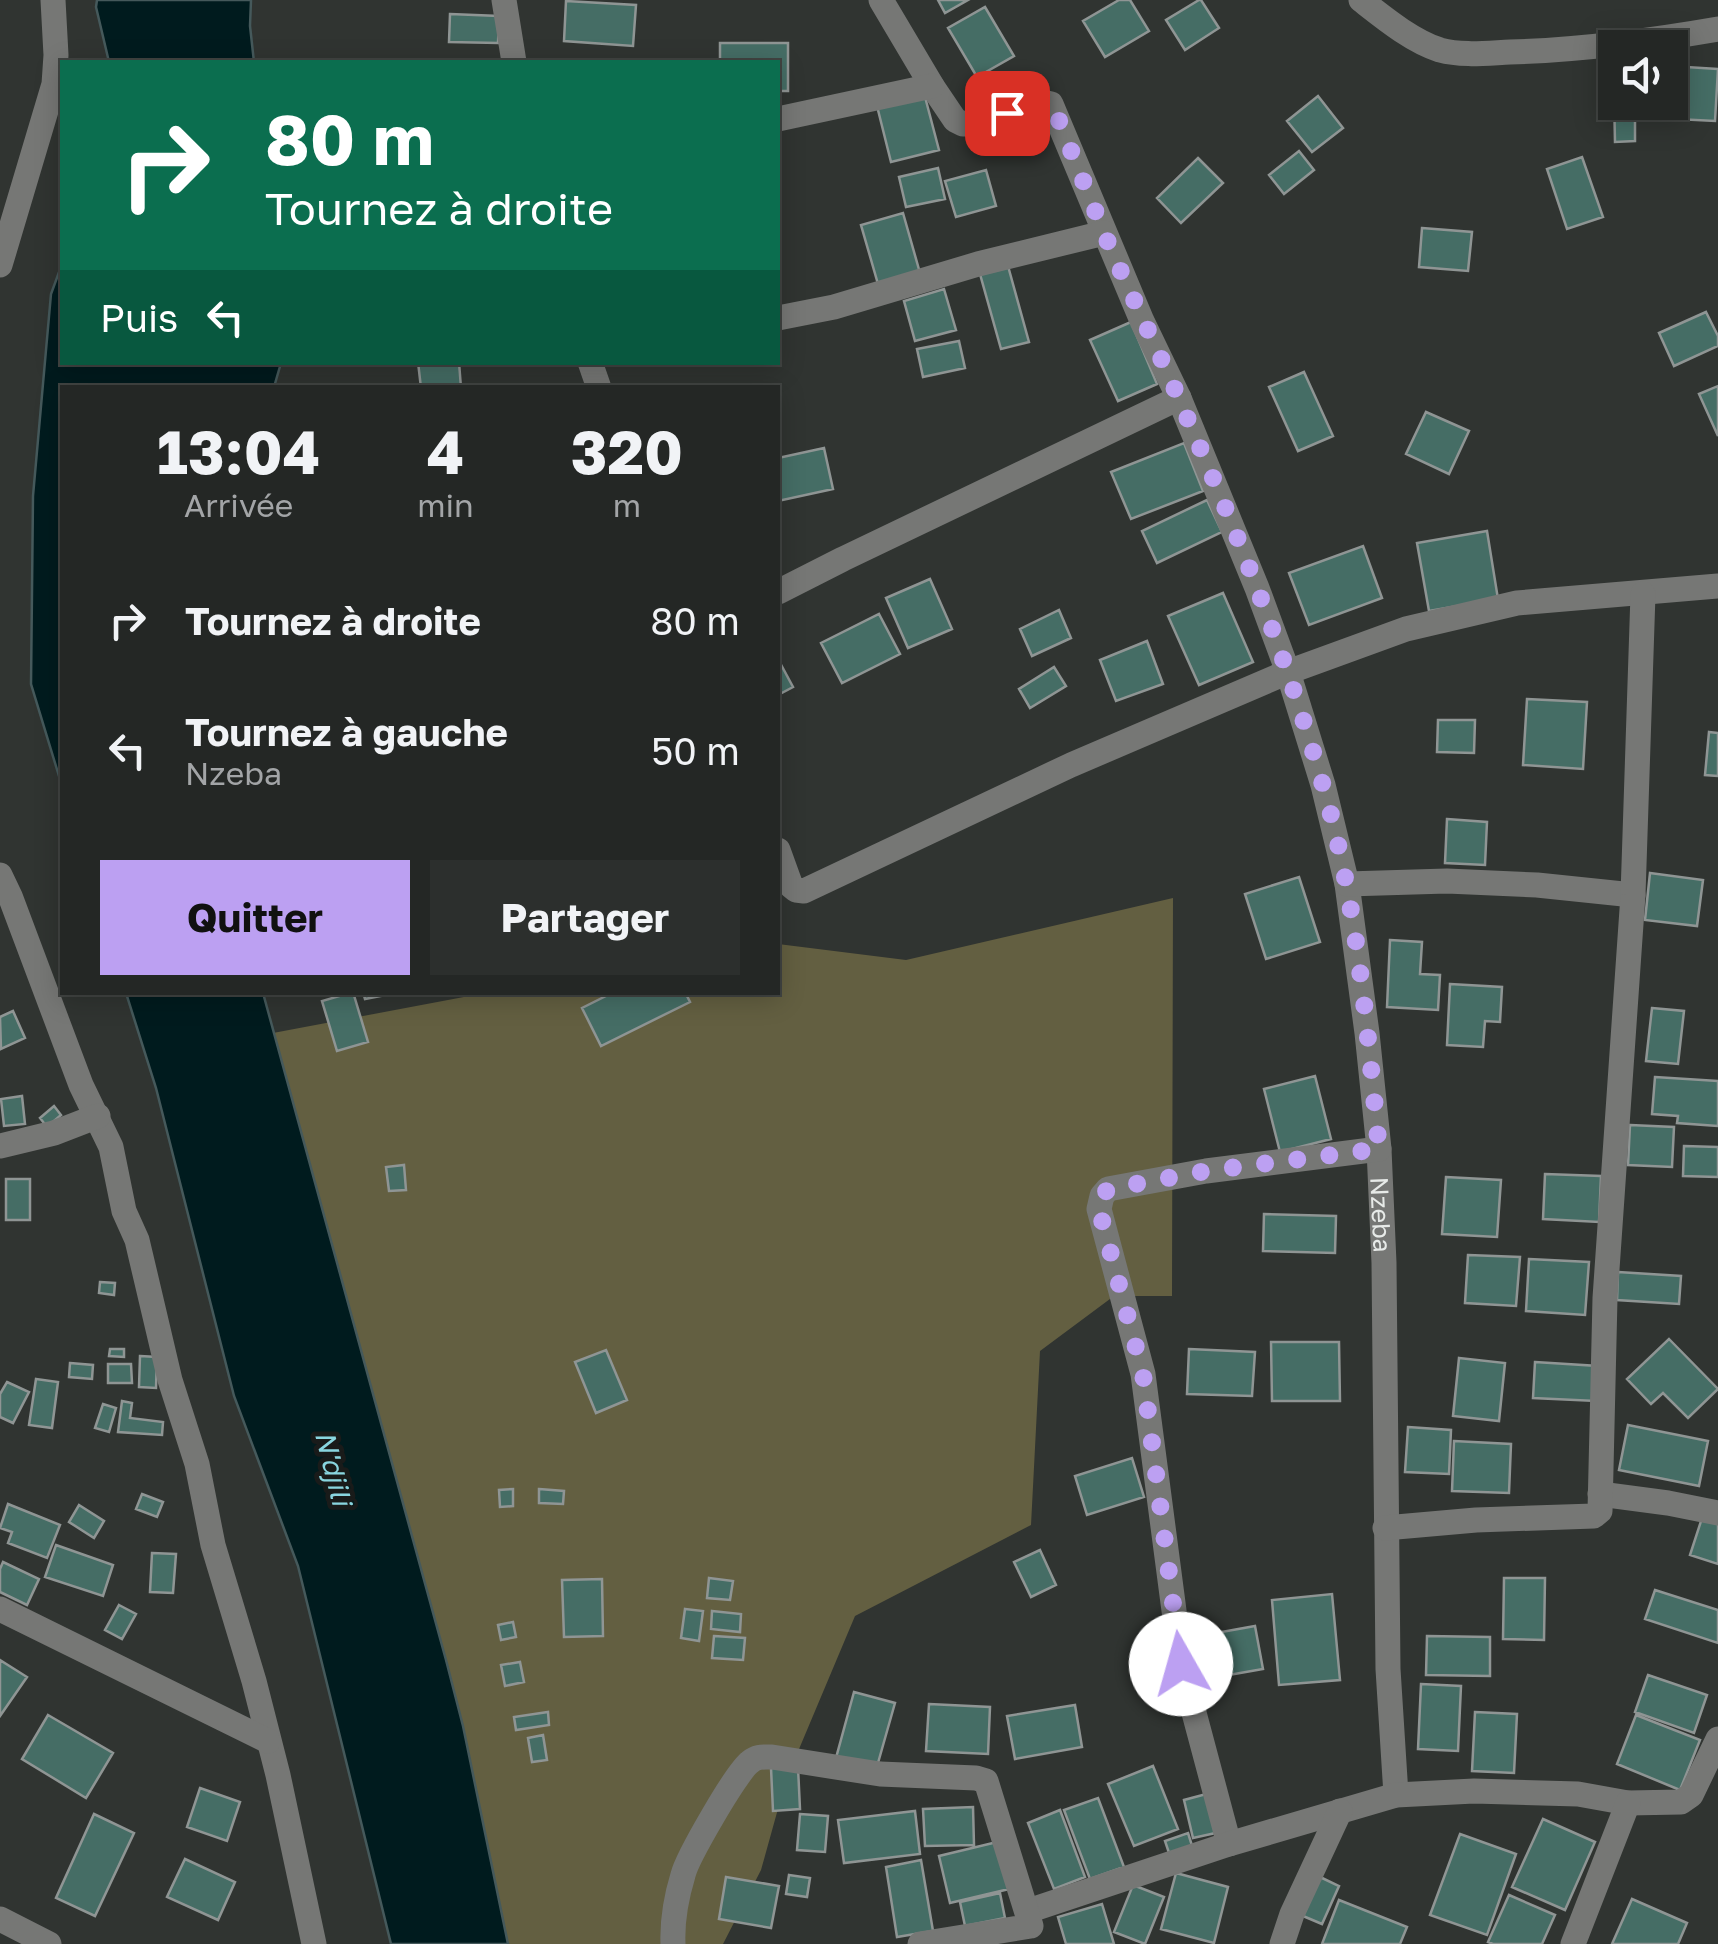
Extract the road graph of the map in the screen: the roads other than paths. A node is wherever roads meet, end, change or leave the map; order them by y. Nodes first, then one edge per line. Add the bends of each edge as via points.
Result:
1 (54, 0) edge
2 (504, 0) edge
3 (881, 0) edge
4 (1361, 0) edge
5 (1718, 29) edge
6 (514, 60) edge
7 (932, 86) junction
8 (780, 119) edge
9 (9, 204) edge
10 (1104, 233) junction
11 (0, 265) edge
12 (780, 318) edge
13 (1179, 398) junction
14 (1718, 586) edge
15 (780, 591) edge
16 (1643, 594) junction
17 (1288, 672) junction
18 (780, 856) edge
19 (0, 875) edge
20 (1347, 884) junction
21 (1633, 896) junction
22 (98, 1116) junction
23 (0, 1146) edge
24 (1379, 1149) junction
25 (1600, 1494) junction
26 (1718, 1513) edge
27 (1385, 1528) junction
28 (0, 1608) edge
29 (1718, 1740) edge
30 (268, 1741) junction
31 (1396, 1796) junction
32 (1628, 1803) junction
33 (1340, 1812) junction
34 (1229, 1844) junction
35 (1031, 1927) edge
36 (7, 1930) edge
37 (50, 1944) edge
38 (314, 1944) edge
39 (673, 1944) edge
40 (920, 1944) edge
41 (1282, 1944) edge
42 (1573, 1944) edge

1 - 9 street via 54,84
2 - 6 street
3 - 7 street
4 - 5 street via 1416,39 1460,53 1638,44
7 - 8 street
7 - 10 street, Nzeba via 963,124 1051,104
9 - 11 street
10 - 12 street
10 - 13 street, Nzeba
13 - 15 street
13 - 17 street, Nzeba
14 - 16 street
16 - 17 street via 1516,603 1406,628
16 - 21 street
17 - 18 street via 1071,764 804,891 791,886
17 - 20 street, Nzeba
19 - 22 street
20 - 21 street via 1447,881
20 - 24 street, Nzeba
21 - 25 street via 1605,1298
22 - 23 street
22 - 30 street via 137,1240
24 - 27 street, Nzeba
24 - 34 street via 1108,1189 1099,1209 1143,1374 1181,1664
25 - 26 street
25 - 27 street via 1594,1516
27 - 31 street, Nzeba
28 - 30 street
29 - 32 street via 1691,1795 1680,1802
30 - 38 street
31 - 32 street via 1578,1794
31 - 33 street
32 - 42 street
33 - 34 street
33 - 41 street
34 - 35 street
35 - 39 street via 986,1782 759,1757 747,1764 684,1870
35 - 40 street
36 - 37 street

